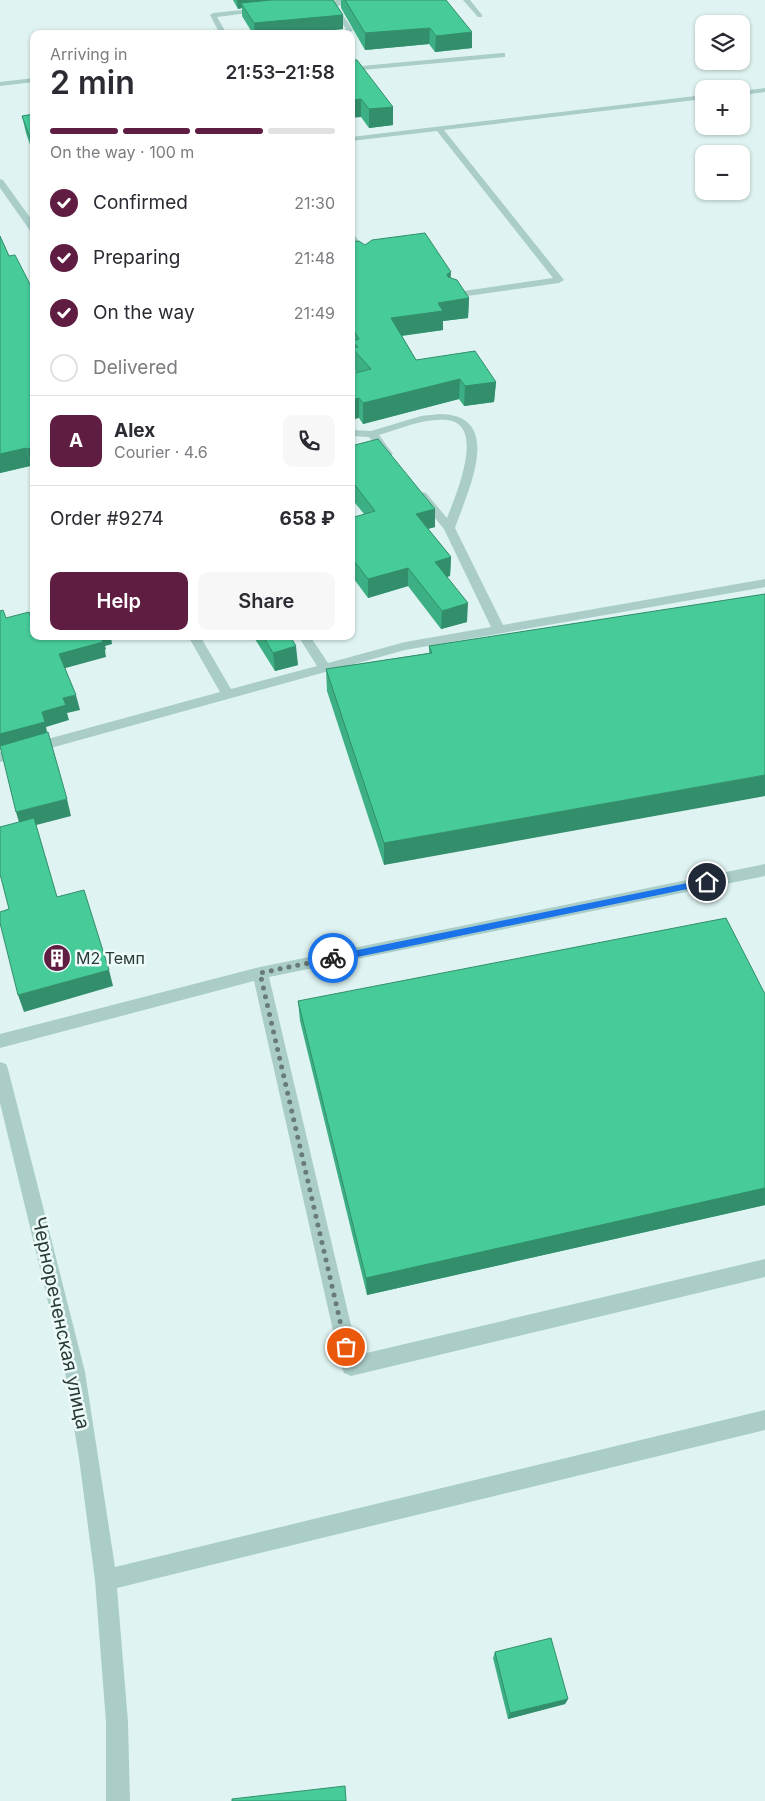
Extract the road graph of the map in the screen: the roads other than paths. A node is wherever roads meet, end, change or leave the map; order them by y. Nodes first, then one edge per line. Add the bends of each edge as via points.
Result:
1 (342, 0) edge
2 (372, 0) edge
3 (466, 0) edge
4 (333, 4) junction
5 (305, 6) edge
6 (268, 10) edge
7 (480, 16) dead end
8 (222, 30) edge
9 (350, 30) edge
10 (502, 56) dead end
11 (355, 70) edge
12 (30, 80) edge
13 (0, 84) edge
14 (765, 90) edge
15 (750, 92) edge
16 (695, 98) edge
17 (439, 128) junction
18 (355, 138) edge
19 (0, 182) edge
20 (30, 224) edge
21 (355, 242) edge
22 (366, 259) edge
23 (453, 295) edge
24 (355, 433) edge
25 (372, 434) junction
26 (396, 463) edge
27 (413, 484) edge
28 (448, 528) junction
29 (765, 583) edge
30 (499, 630) junction
31 (196, 640) edge
32 (307, 640) edge
33 (325, 668) junction
34 (228, 695) junction
35 (0, 757) edge
36 (765, 870) edge
37 (260, 973) junction
38 (0, 1041) edge
39 (0, 1069) edge
40 (765, 1268) edge
41 (765, 1420) edge
42 (106, 1580) junction
43 (118, 1801) edge

1 - 4 street
2 - 4 street
3 - 7 street
4 - 5 street
4 - 9 street
6 - 8 street via 213,15
10 - 11 street
12 - 13 street
14 - 15 street
16 - 17 street
17 - 18 street
17 - 23 street via 558,280
19 - 20 street
21 - 22 street
24 - 25 street
25 - 26 street
25 - 28 street via 431,418 453,417 467,425 473,443 469,468
27 - 28 street
28 - 30 street
29 - 30 street
30 - 33 street via 405,646
31 - 34 street
32 - 33 street
33 - 34 street
34 - 35 street
36 - 37 street
37 - 38 street
37 - 40 street via 351,1366
39 - 42 street, Чернореченская улица via 75,1372
41 - 42 street
42 - 43 street, Чернореченская улица via 117,1722

